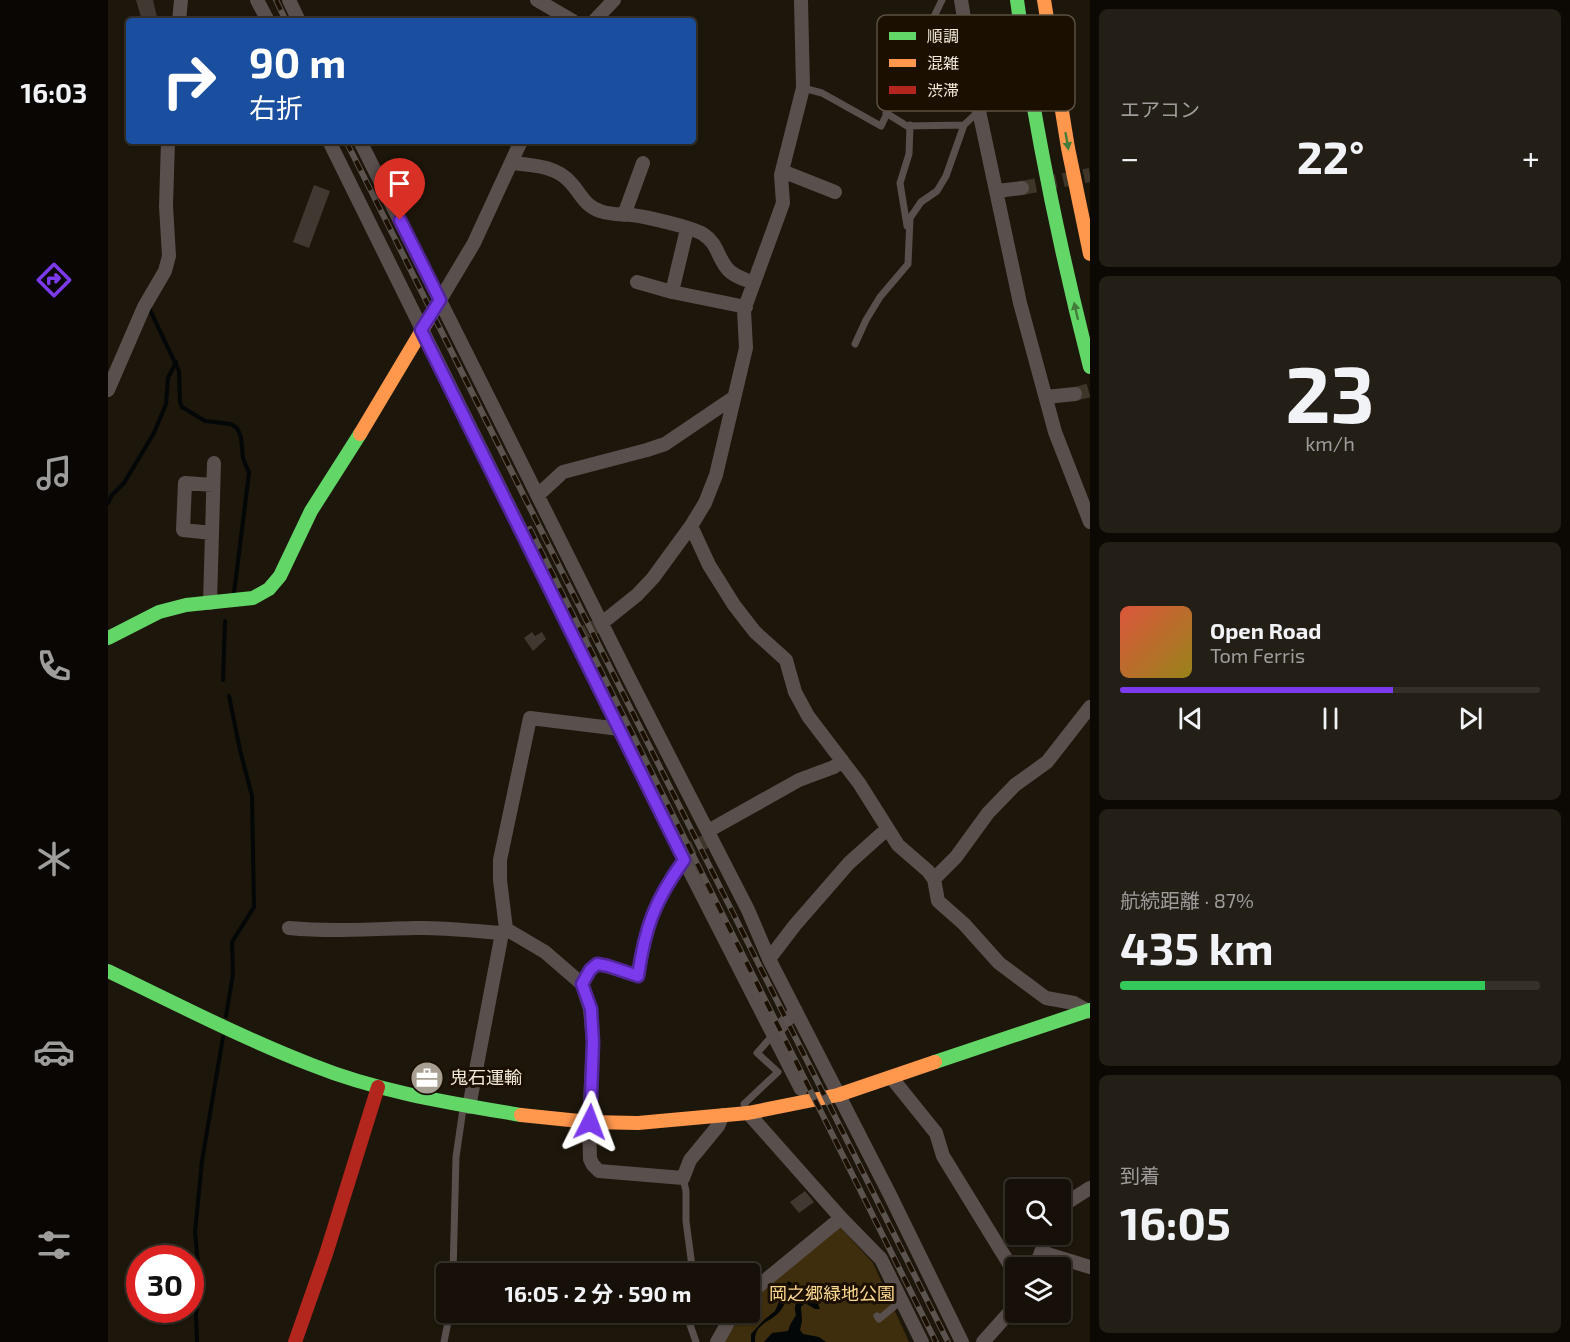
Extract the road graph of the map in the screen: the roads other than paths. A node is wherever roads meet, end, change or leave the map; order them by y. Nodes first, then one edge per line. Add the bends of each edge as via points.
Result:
1 (182, 0) edge
2 (257, 0) edge
3 (289, 0) edge
4 (537, 0) edge
5 (614, 0) edge
6 (801, 0) edge
7 (942, 0) edge
8 (961, 0) edge
9 (1017, 0) edge
10 (1044, 0) edge
11 (935, 15) edge
12 (963, 15) edge
13 (1019, 15) edge
14 (1046, 15) edge
15 (180, 18) edge
16 (266, 18) edge
17 (298, 18) edge
18 (568, 18) edge
19 (597, 18) edge
20 (803, 88) junction
21 (979, 111) joint
22 (1035, 111) edge
23 (1062, 111) edge
24 (886, 113) joint
25 (910, 125) junction
26 (964, 125) junction
27 (167, 144) edge
28 (330, 144) edge
29 (362, 144) edge
30 (520, 144) edge
31 (512, 163) junction
32 (643, 163) dead end
33 (782, 171) junction
34 (1022, 188) tunnel mouth
35 (997, 191) junction
36 (835, 192) dead end
37 (624, 215) junction
38 (687, 229) junction
39 (908, 230) junction
40 (1090, 254) edge
41 (638, 282) dead end
42 (754, 283) junction
43 (672, 292) junction
44 (440, 300) junction
45 (746, 307) junction
46 (421, 330) junction
47 (855, 344) dead end
48 (1090, 367) edge
49 (108, 390) edge
50 (1075, 394) tunnel mouth
51 (1046, 397) junction
52 (733, 398) junction
53 (214, 463) dead end
54 (213, 484) junction
55 (538, 495) junction
56 (1090, 522) edge
57 (691, 526) junction
58 (212, 533) junction
59 (210, 603) junction
60 (602, 623) junction
61 (108, 638) edge
62 (1090, 707) edge
63 (620, 729) junction
64 (842, 760) junction
65 (887, 829) junction
66 (708, 831) junction
67 (684, 860) junction
68 (934, 879) junction
69 (289, 928) dead end
70 (504, 931) junction
71 (770, 959) junction
72 (108, 971) edge
73 (582, 984) junction
74 (796, 1011) junction
75 (1089, 1011) edge
76 (773, 1034) junction
77 (891, 1077) junction
78 (378, 1087) junction
79 (801, 1089) dead end
80 (838, 1095) junction
81 (466, 1107) junction
82 (748, 1113) junction
83 (723, 1114) junction
84 (590, 1122) junction
85 (683, 1178) junction
86 (1090, 1188) edge
87 (1071, 1200) edge
88 (841, 1218) junction
89 (1044, 1245) edge
90 (1041, 1252) junction
91 (1005, 1257) edge
92 (1039, 1257) edge
93 (453, 1263) edge
94 (692, 1263) edge
95 (1090, 1267) edge
96 (760, 1285) edge
97 (901, 1301) junction
98 (877, 1316) dead end
99 (1005, 1317) edge
100 (448, 1323) edge
101 (689, 1323) edge
102 (728, 1323) edge
103 (295, 1342) edge
104 (444, 1342) edge
105 (696, 1342) edge
106 (717, 1342) edge
107 (922, 1342) edge
108 (962, 1342) edge
109 (983, 1342) edge

1 - 15 street
2 - 16 street
3 - 17 street
4 - 18 street
5 - 19 street
6 - 20 street
7 - 11 lane
8 - 12 street
13 -> 9 main road
10 -> 14 main road
20 - 24 lane via 822,93 881,126
20 - 33 street
21 - 26 lane
21 - 35 street
48 -> 22 main road via 1060,242
23 -> 40 main road
24 - 25 lane
25 - 26 lane
25 - 39 lane via 909,154 900,183
26 - 39 lane via 946,176 937,191 921,202 910,218
27 - 49 street via 169,256
28 - 46 street
29 - 44 street
30 - 31 street
31 - 37 street via 555,171 570,181 589,206
31 - 44 street via 474,243
32 - 37 street
33 - 36 street
33 - 42 street via 783,203
34 - 35 street
35 - 51 street via 1020,303
37 - 38 street
38 - 42 street via 701,232 711,240 726,268
38 - 43 street
39 - 47 lane via 908,264 877,303
41 - 43 street
42 - 45 street
43 - 45 street
44 - 46 main road
44 - 55 street
45 - 52 street via 746,348
46 - 59 main road via 311,511 280,576 269,589 253,598
46 - 63 street
50 - 51 street
51 - 56 street via 1055,432
52 - 55 street via 665,444 563,472
52 - 57 street via 716,475
53 - 54 street
54 - 58 street
54 - 58 street via 185,483 183,530
55 - 60 street
57 - 60 street via 653,578
57 - 64 street via 734,604 755,633 786,660 795,692 808,717
58 - 59 street
59 - 61 main road via 159,612
60 - 66 street
62 - 68 street via 1047,762 1015,785
63 - 67 street
63 - 70 street via 530,718 500,860
64 - 65 street
64 - 66 street
65 - 68 street
65 - 71 street via 849,863
66 - 71 street
67 - 73 street via 657,903 638,976 597,964
67 - 76 street
68 - 75 street via 938,901 999,963 1046,998 1074,1003
69 - 70 street
70 - 73 street via 545,952
70 - 81 street
71 - 74 street
72 - 78 main road via 313,1066
73 - 84 street via 591,1009 593,1042
74 - 76 street
74 - 80 street
75 - 77 main road
76 - 79 street
76 - 82 lane via 757,1053 778,1072 744,1104
77 - 80 main road
77 - 91 street via 936,1133 944,1156
78 - 81 main road
78 - 103 main road
80 - 82 main road
80 - 108 street
81 - 84 main road
81 - 93 lane via 456,1157
82 - 83 main road
82 - 88 street
83 - 84 main road via 638,1123
83 - 85 street via 690,1160
84 - 85 street via 590,1159 599,1171
85 - 94 lane
86 - 87 street
88 - 96 street
88 - 97 street via 881,1259
89 - 90 street
90 - 92 street
90 - 95 street
97 - 98 lane via 879,1319
97 - 107 street
99 - 109 street
100 - 104 lane
101 - 105 lane
102 - 106 street

